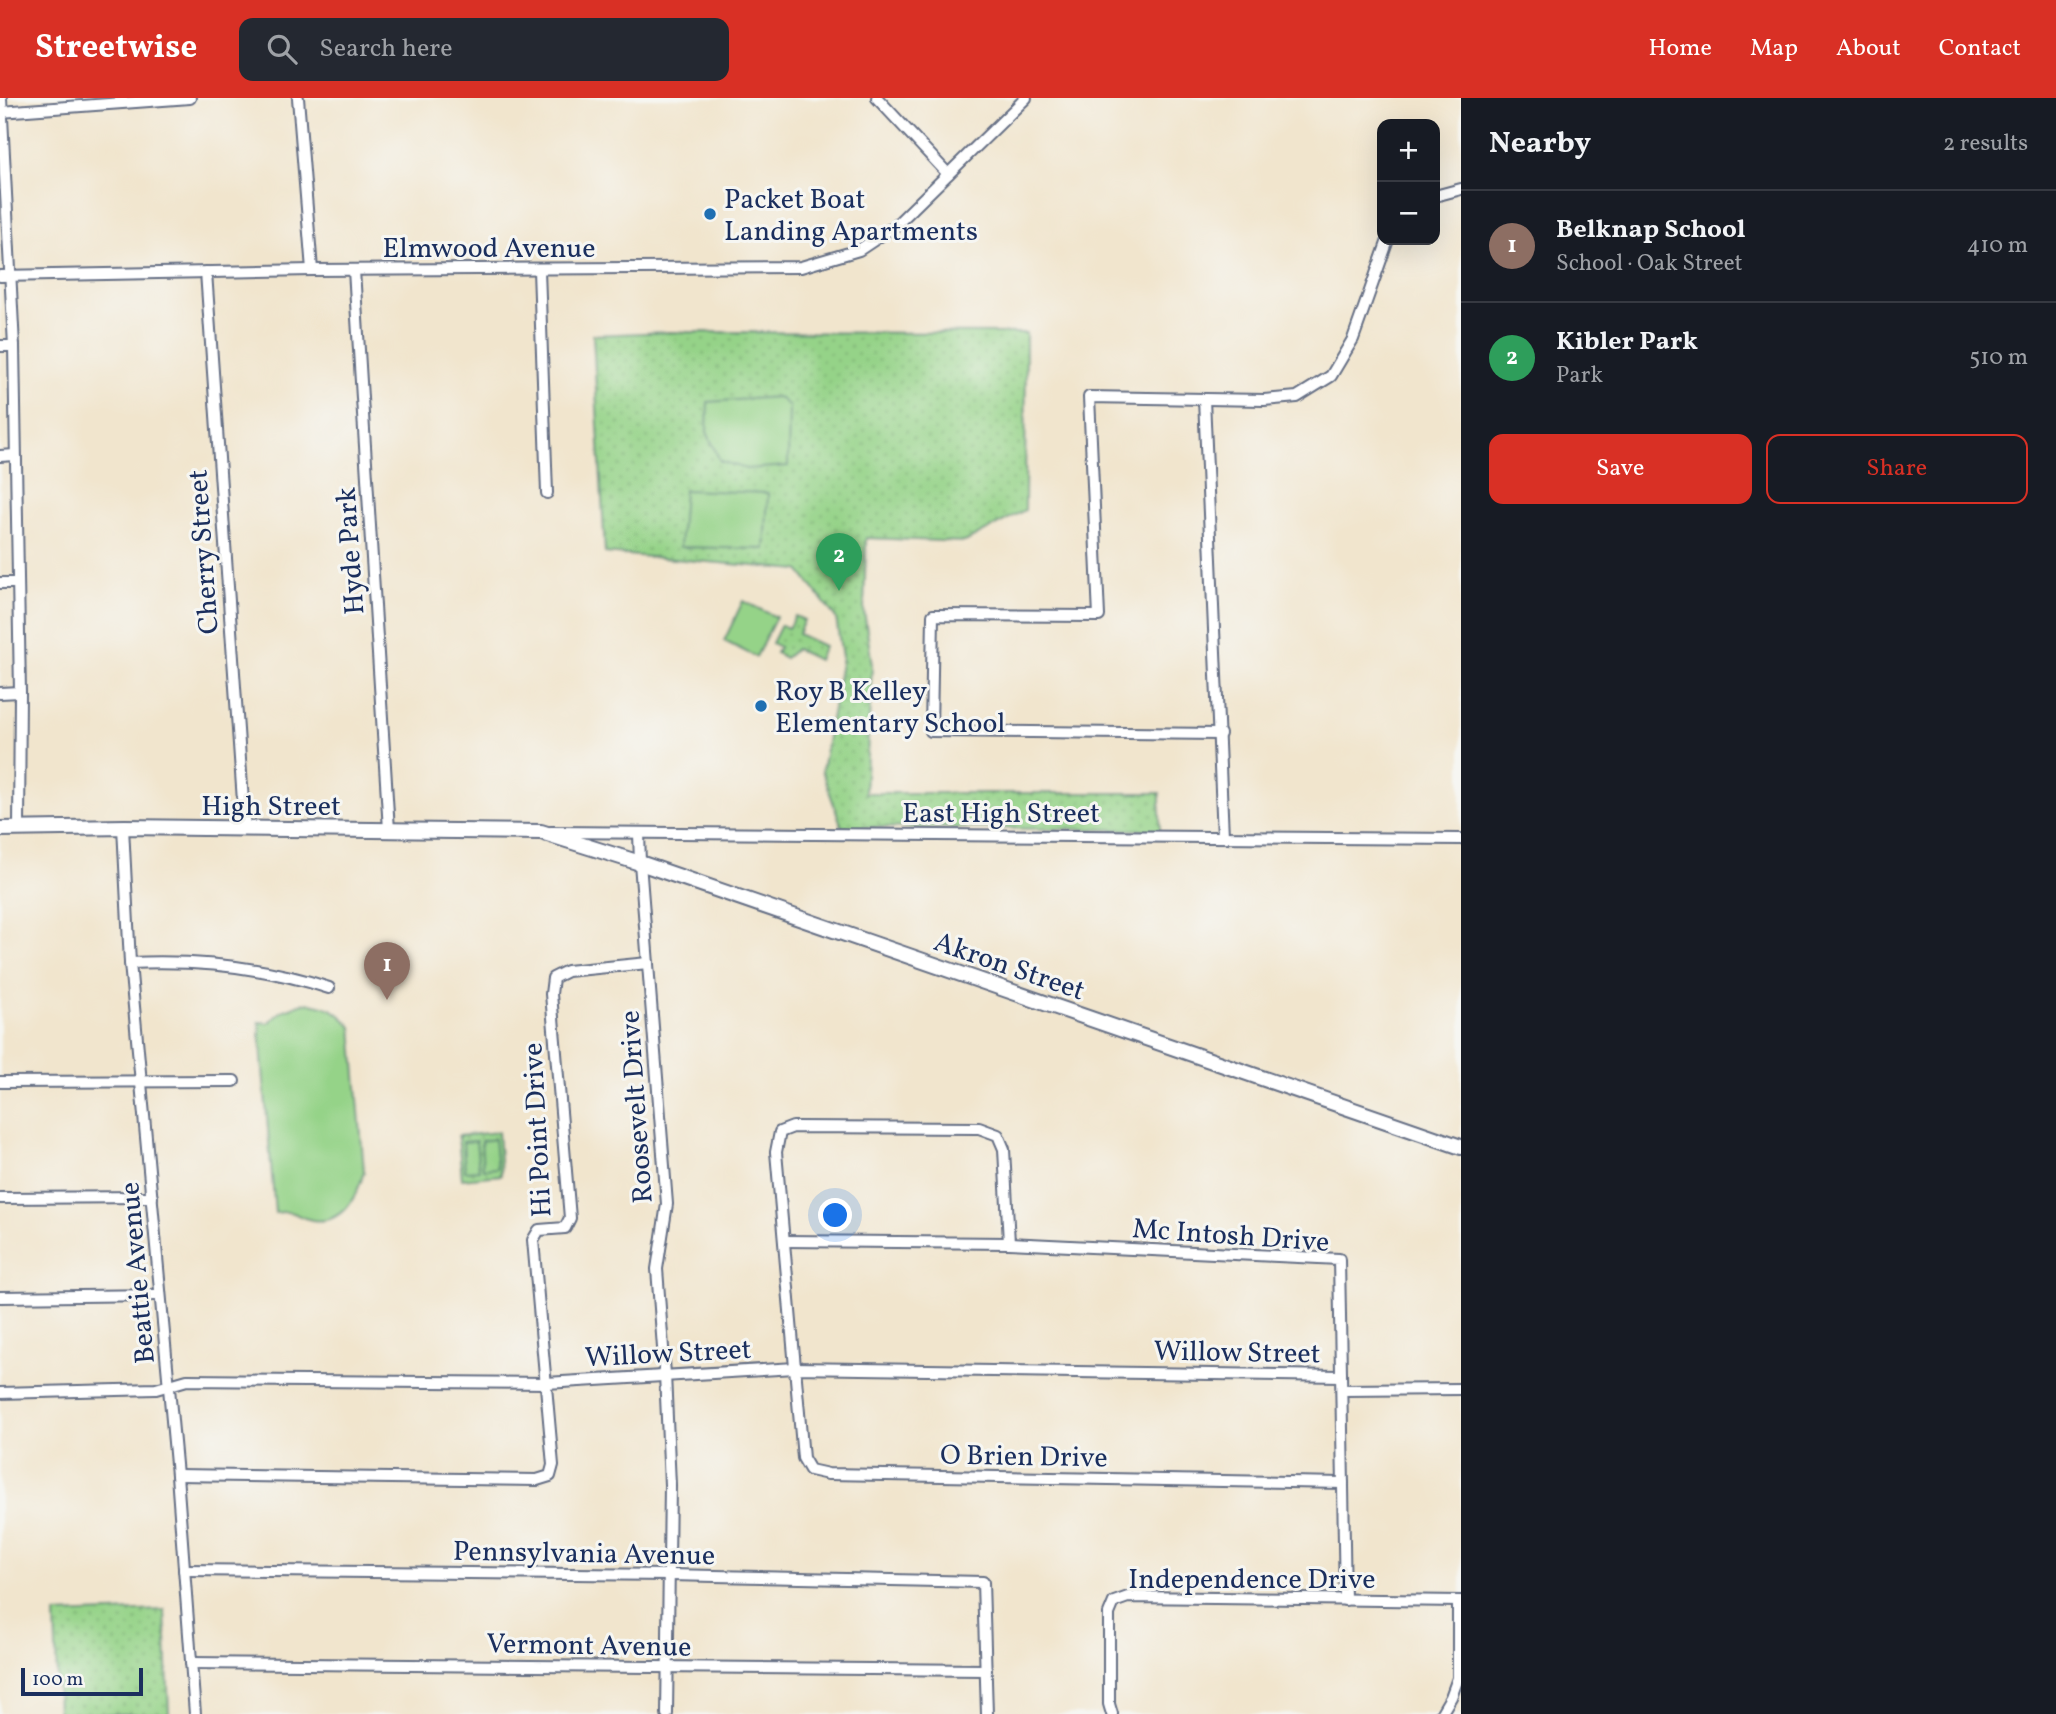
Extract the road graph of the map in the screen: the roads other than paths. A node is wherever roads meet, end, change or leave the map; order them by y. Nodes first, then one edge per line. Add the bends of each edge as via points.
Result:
1 (1, 98) edge
2 (190, 98) edge
3 (298, 98) edge
4 (877, 98) edge
5 (1026, 98) edge
6 (138, 100) edge
7 (1, 112) edge
8 (948, 174) junction
9 (1461, 189) edge
10 (1440, 195) edge
11 (1386, 245) edge
12 (312, 270) junction
13 (354, 270) junction
14 (539, 270) junction
15 (206, 272) junction
16 (0, 276) edge
17 (12, 276) junction
18 (0, 346) edge
19 (14, 346) junction
20 (1204, 399) junction
21 (15, 455) junction
22 (0, 456) edge
23 (547, 493) dead end
24 (0, 583) edge
25 (18, 583) junction
26 (20, 692) junction
27 (0, 693) edge
28 (1220, 734) junction
29 (122, 827) junction
30 (0, 829) edge
31 (19, 829) junction
32 (245, 830) junction
33 (388, 830) junction
34 (541, 832) junction
35 (639, 833) junction
36 (1223, 836) junction
37 (1461, 839) edge
38 (640, 863) junction
39 (130, 963) junction
40 (648, 963) junction
41 (329, 988) dead end
42 (142, 1081) junction
43 (234, 1081) dead end
44 (0, 1082) edge
45 (1461, 1147) edge
46 (152, 1196) junction
47 (0, 1198) edge
48 (784, 1241) junction
49 (1009, 1244) junction
50 (160, 1295) junction
51 (0, 1297) edge
52 (795, 1368) junction
53 (665, 1374) junction
54 (1341, 1376) junction
55 (546, 1383) junction
56 (169, 1384) junction
57 (1461, 1389) edge
58 (1342, 1390) junction
59 (0, 1393) edge
60 (177, 1475) junction
61 (1343, 1483) junction
62 (184, 1570) junction
63 (669, 1576) junction
64 (1345, 1600) junction
65 (1460, 1601) edge
66 (191, 1663) junction
67 (668, 1668) junction
68 (986, 1670) junction
69 (195, 1714) edge
70 (667, 1714) edge
71 (986, 1714) edge
72 (1112, 1714) edge
73 (1441, 1714) edge

1 - 7 street
2 - 6 street
3 - 12 street
4 - 8 street
5 - 8 street, Elmwood Avenue
6 - 7 street
7 - 17 street
8 - 14 street, Elmwood Avenue via 895,226 859,250 801,267
9 - 10 street
11 - 20 street via 1353,340 1331,376 1297,397
12 - 13 street, Elmwood Avenue
12 - 15 street, Elmwood Avenue
13 - 14 street, Elmwood Avenue
13 - 33 street, Hyde Park
14 - 23 street
15 - 17 street, Elmwood Avenue
15 - 32 street, Cherry Street
16 - 17 street, Elmwood Avenue
17 - 19 street
18 - 19 street
19 - 21 street
20 - 28 street
20 - 28 street via 1088,397 1099,616 933,615 931,731
21 - 22 street
21 - 25 street
24 - 25 street
25 - 26 street
26 - 27 street
26 - 31 street
28 - 36 street
29 - 31 main road, High Street
29 - 32 main road, High Street
29 - 39 street, Beattie Avenue
30 - 31 main road, High Street
32 - 33 main road, High Street
33 - 34 main road, High Street
34 - 35 street, East High Street
34 - 38 main road, Akron Street
35 - 36 street, East High Street
35 - 38 street, Roosevelt Drive
36 - 37 street, East High Street
38 - 40 street, Roosevelt Drive
38 - 45 main road, Akron Street
39 - 41 street via 229,967
39 - 42 street, Beattie Avenue
40 - 53 street, Roosevelt Drive via 667,1204 657,1269
40 - 55 street, Hi Point Drive via 567,971 553,978 570,1218 565,1228 539,1230 533,1240
42 - 43 street
42 - 44 street
42 - 46 street, Beattie Avenue
46 - 47 street
46 - 50 street, Beattie Avenue
48 - 49 street, Mc Intosh Drive
48 - 49 street, O Brien Drive via 776,1152 780,1132 793,1127 979,1128 998,1135 1004,1149
48 - 52 street, O Brien Drive
49 - 54 street, Mc Intosh Drive via 1339,1259
50 - 51 street
50 - 56 street, Beattie Avenue
52 - 53 street, Willow Street
52 - 54 street, Willow Street
52 - 61 street, O Brien Drive via 803,1458 810,1470 828,1475
53 - 55 street, Willow Street
53 - 63 street, Roosevelt Drive
54 - 58 street, Mc Intosh Drive
55 - 56 street, Willow Street via 187,1380
55 - 60 street, Hi Point Drive via 553,1465 550,1476 537,1480
56 - 59 street, Willow Street via 156,1389
56 - 60 street, Beattie Avenue
57 - 58 street, Willow Street
58 - 61 street, Mc Intosh Drive
60 - 62 street, Beattie Avenue
61 - 64 street, Mc Intosh Drive
62 - 63 street, Pennsylvania Avenue
62 - 66 street, Beattie Avenue
63 - 67 street, Roosevelt Drive
63 - 68 street, Pennsylvania Avenue via 983,1582
64 - 65 street, Independence Drive
64 - 72 street, Independence Drive via 1128,1597 1114,1602 1109,1614
65 - 73 street via 1458,1678
66 - 67 street, Vermont Avenue
66 - 69 street, Beattie Avenue
67 - 68 street, Vermont Avenue
67 - 70 street, Roosevelt Drive
68 - 71 street

